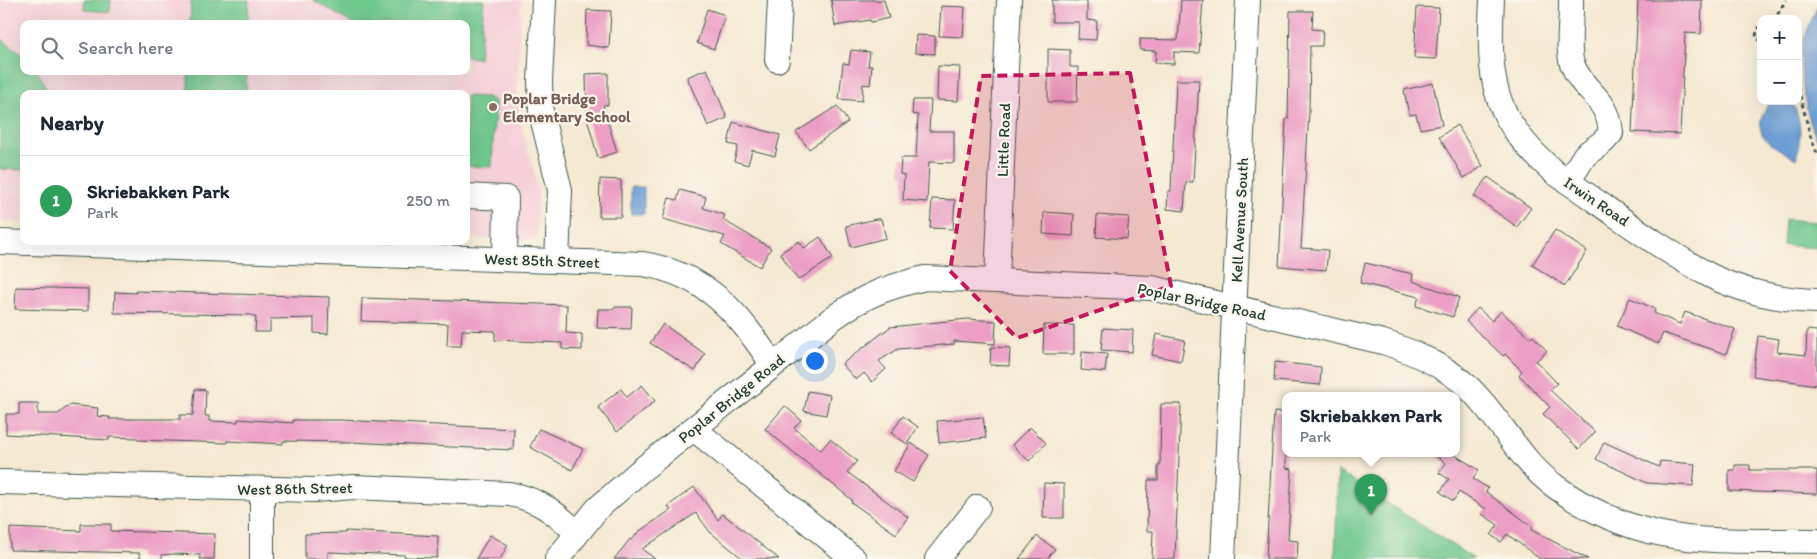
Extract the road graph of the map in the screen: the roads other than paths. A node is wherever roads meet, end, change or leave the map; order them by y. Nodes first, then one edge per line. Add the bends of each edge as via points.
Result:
1 (544, 0) edge
2 (780, 0) edge
3 (1009, 0) edge
4 (1248, 0) edge
5 (1492, 0) edge
6 (1571, 0) edge
7 (777, 60) dead end
8 (1568, 182) junction
9 (470, 196) edge
10 (0, 242) edge
11 (20, 242) edge
12 (198, 245) edge
13 (397, 248) edge
14 (505, 259) junction
15 (557, 261) junction
16 (997, 280) junction
17 (1817, 301) edge
18 (1235, 307) junction
19 (773, 365) junction
20 (694, 429) junction
21 (0, 482) edge
22 (262, 489) junction
23 (978, 507) dead end
24 (578, 532) junction
25 (1817, 542) edge
26 (262, 559) edge
27 (557, 559) edge
28 (854, 559) edge
29 (937, 559) edge
30 (1223, 559) edge

1 - 15 street via 541,113 560,190
2 - 7 street
3 - 16 street, Little Road
4 - 18 street, Kell Avenue South
5 - 8 street, Irwin Road via 1491,74 1500,103 1532,153
6 - 8 street via 1572,65 1579,78 1604,104 1611,132 1585,155
8 - 17 street, Irwin Road via 1708,274 1742,288 1777,297
9 - 14 street via 506,198
10 - 11 street, West 85th Street
12 - 13 street, West 85th Street
13 - 14 street, West 85th Street
14 - 15 street, West 85th Street
15 - 19 street, West 85th Street via 643,264 668,268 690,277 711,290
16 - 18 street, Poplar Bridge Road via 1152,288
16 - 19 street, Poplar Bridge Road via 925,278 892,286 860,299
18 - 25 street, Poplar Bridge Road via 1383,342 1414,352 1443,368 1469,388 1528,461 1555,487 1625,524 1662,534 1703,538
18 - 30 street, Kell Avenue South
19 - 20 street, Poplar Bridge Road
20 - 24 street, Poplar Bridge Road via 597,509
20 - 28 street
21 - 22 street, West 86th Street
22 - 24 street, West 86th Street via 354,487 509,494 542,503
22 - 26 street
23 - 29 street
24 - 27 street, Poplar Bridge Road

